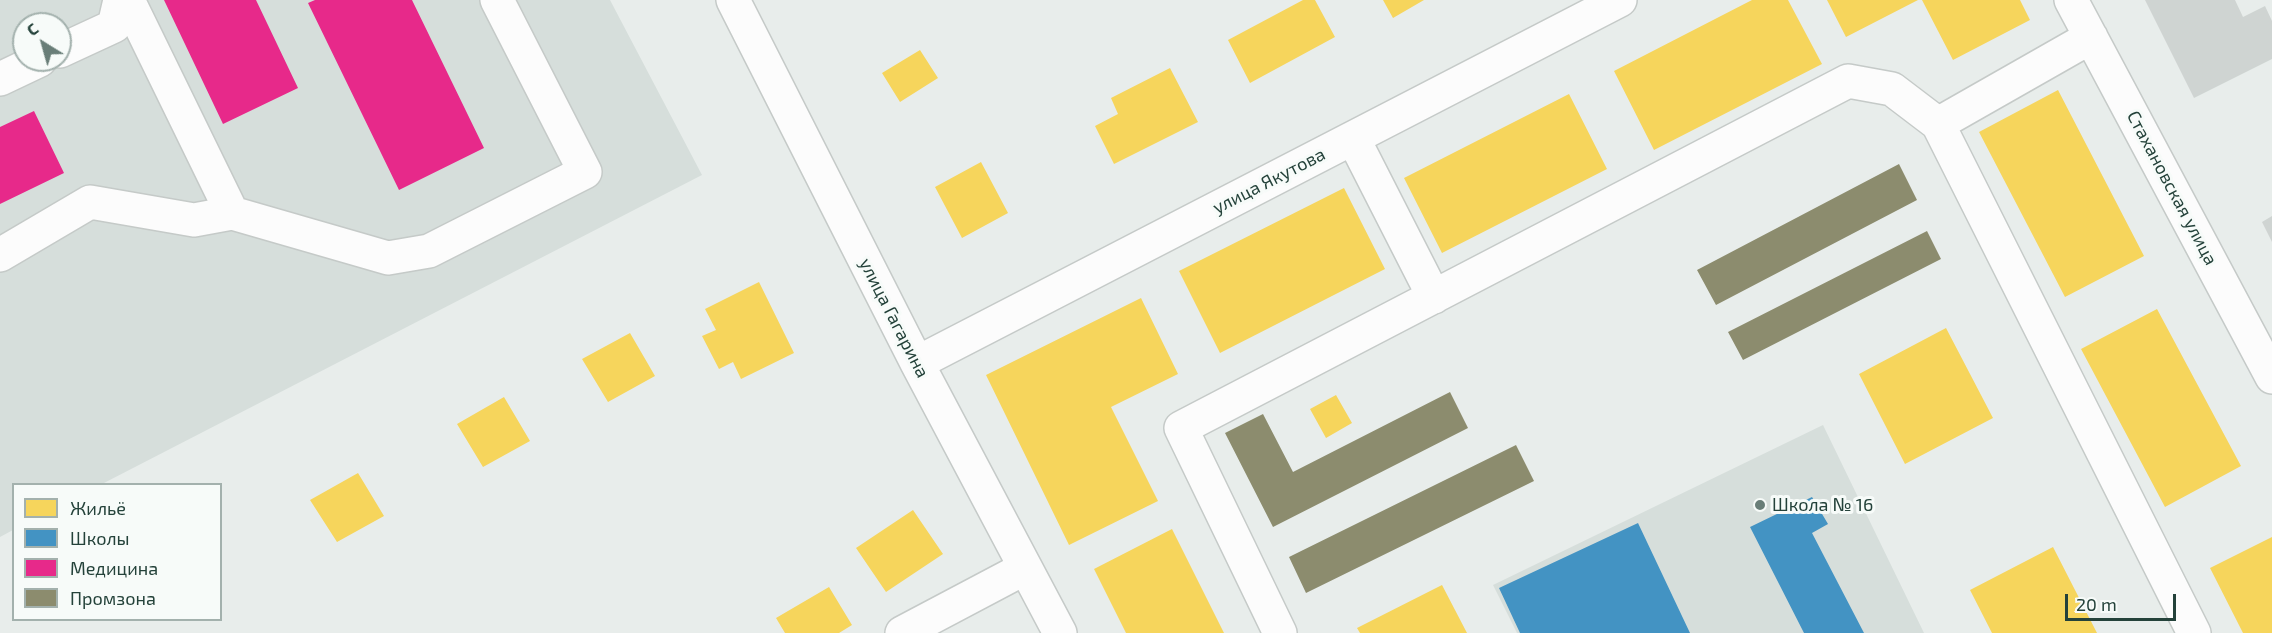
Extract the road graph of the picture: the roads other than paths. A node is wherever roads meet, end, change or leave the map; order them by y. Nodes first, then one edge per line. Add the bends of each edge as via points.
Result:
1 (120, 0) edge
2 (128, 0) edge
3 (496, 0) edge
4 (733, 0) edge
5 (1620, 0) edge
6 (2071, 0) edge
7 (2091, 37) junction
8 (72, 45) edge
9 (15, 72) edge
10 (0, 79) edge
11 (1938, 124) junction
12 (1353, 138) junction
13 (232, 213) junction
14 (0, 255) edge
15 (1434, 297) junction
16 (917, 363) junction
17 (2272, 376) edge
18 (1025, 568) junction
19 (902, 633) edge
20 (1060, 633) edge
21 (1280, 633) edge
22 (2194, 633) edge

1 - 8 street via 114,26
2 - 13 street
3 - 13 street via 585,172 429,251 388,258
4 - 16 street, улица Гагарина
5 - 12 street, улица Якутова
6 - 7 street, Стахановская улица
7 - 11 street
7 - 17 street, Стахановская улица
9 - 10 street
11 - 15 street via 1892,88 1848,81
11 - 22 street
12 - 15 street
12 - 16 street, улица Якутова
13 - 14 street via 194,220 90,202
15 - 21 street via 1181,428
16 - 18 street, улица Гагарина
18 - 19 street
18 - 20 street, улица Гагарина

